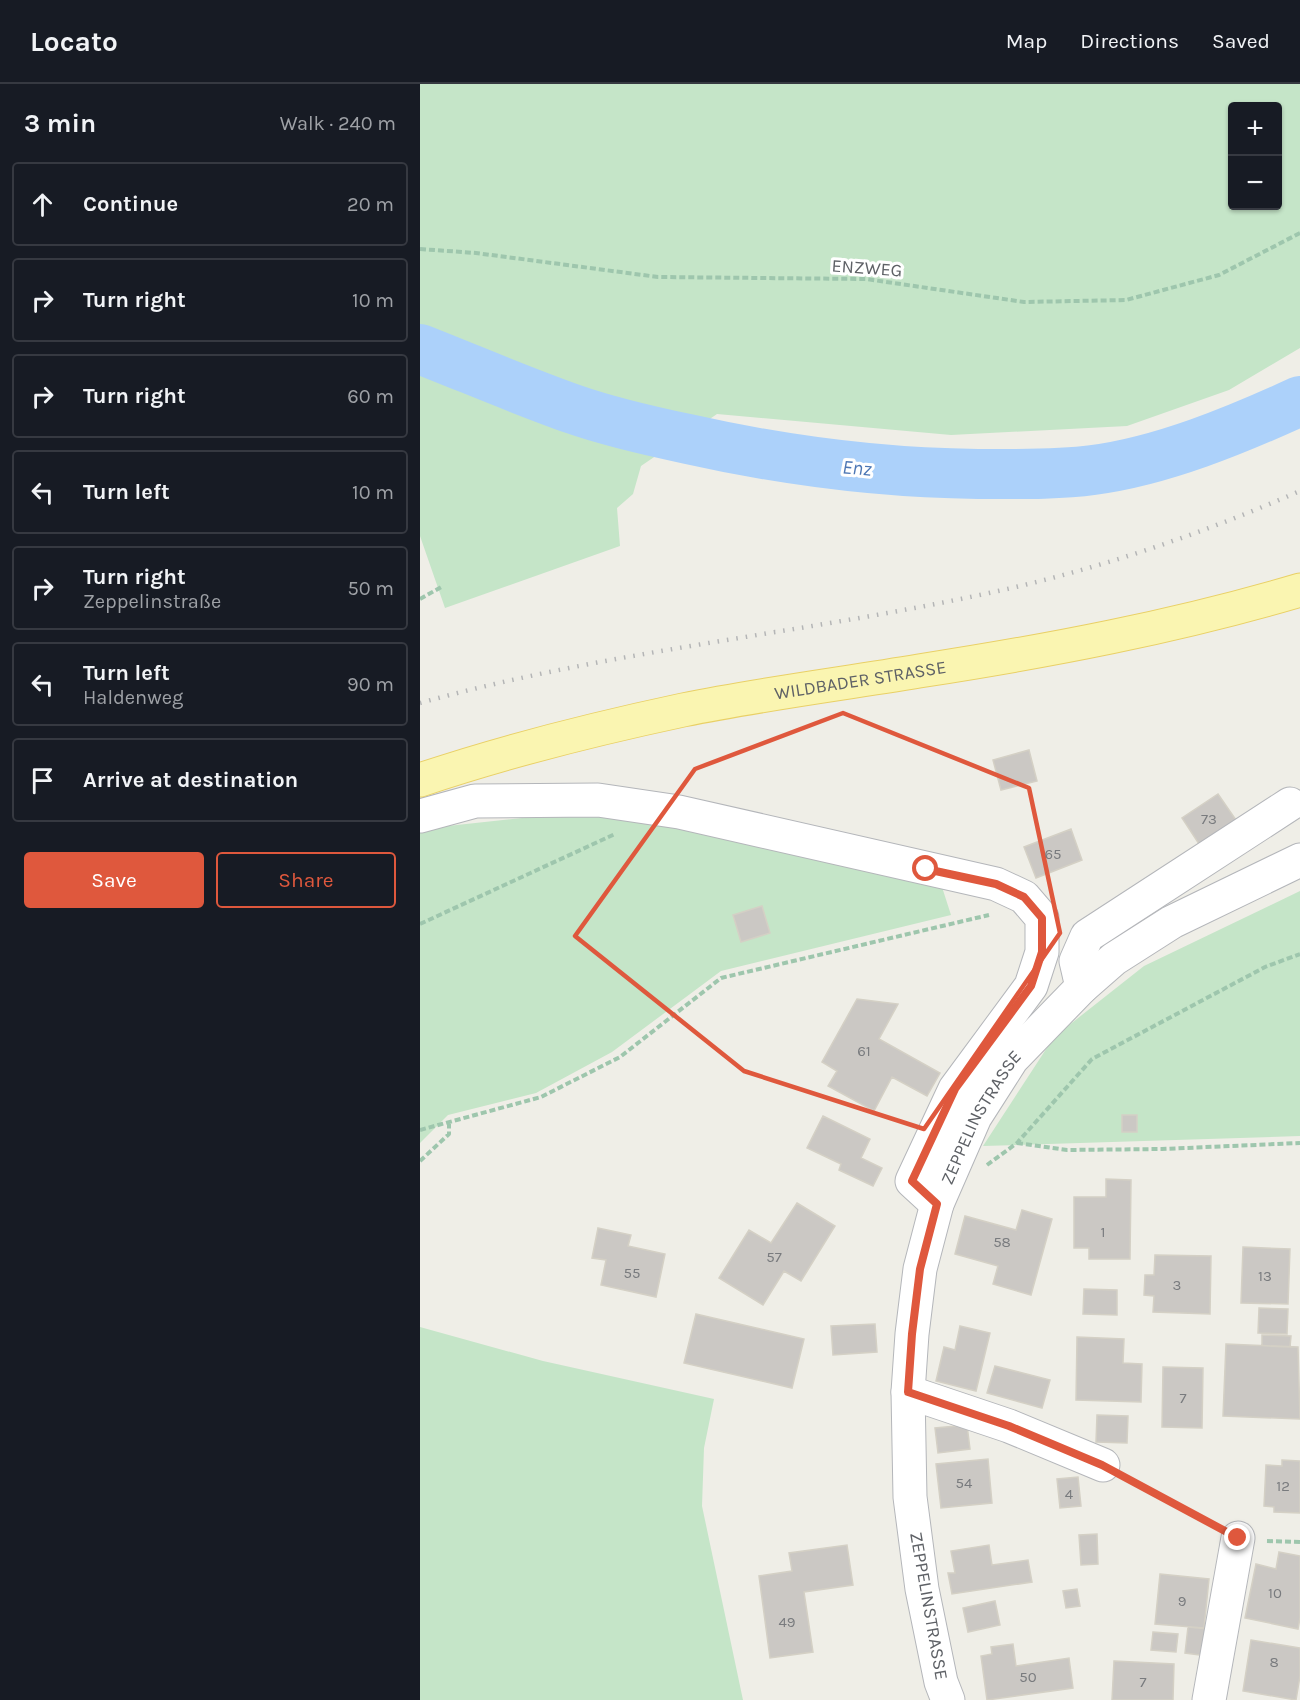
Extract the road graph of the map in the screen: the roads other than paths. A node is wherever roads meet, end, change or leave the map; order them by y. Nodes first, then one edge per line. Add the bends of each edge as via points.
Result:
1 (1300, 590) edge
2 (420, 780) edge
3 (1290, 804) dead end
4 (420, 816) edge
5 (1300, 860) edge
6 (1082, 987) junction
7 (937, 1204) junction
8 (908, 1392) junction
9 (1102, 1465) road end
10 (1238, 1538) road end
11 (948, 1700) edge
12 (1209, 1700) edge

1 - 2 main road, WILDBADER STRASSE via 1195,619 1079,644 684,710 497,755
3 - 6 street via 1087,936 1076,961
4 - 7 street via 475,801 598,800 680,812 996,884 1024,897 1042,918 1042,952 1031,986 955,1089 912,1181
5 - 6 street, ZEPPELINSTRASSE via 1172,922 1114,958
6 - 7 street, ZEPPELINSTRASSE via 1012,1059 975,1117
7 - 8 street, ZEPPELINSTRASSE via 920,1269
8 - 9 street via 1009,1426
8 - 11 street, ZEPPELINSTRASSE via 910,1497 922,1589
10 - 12 street

